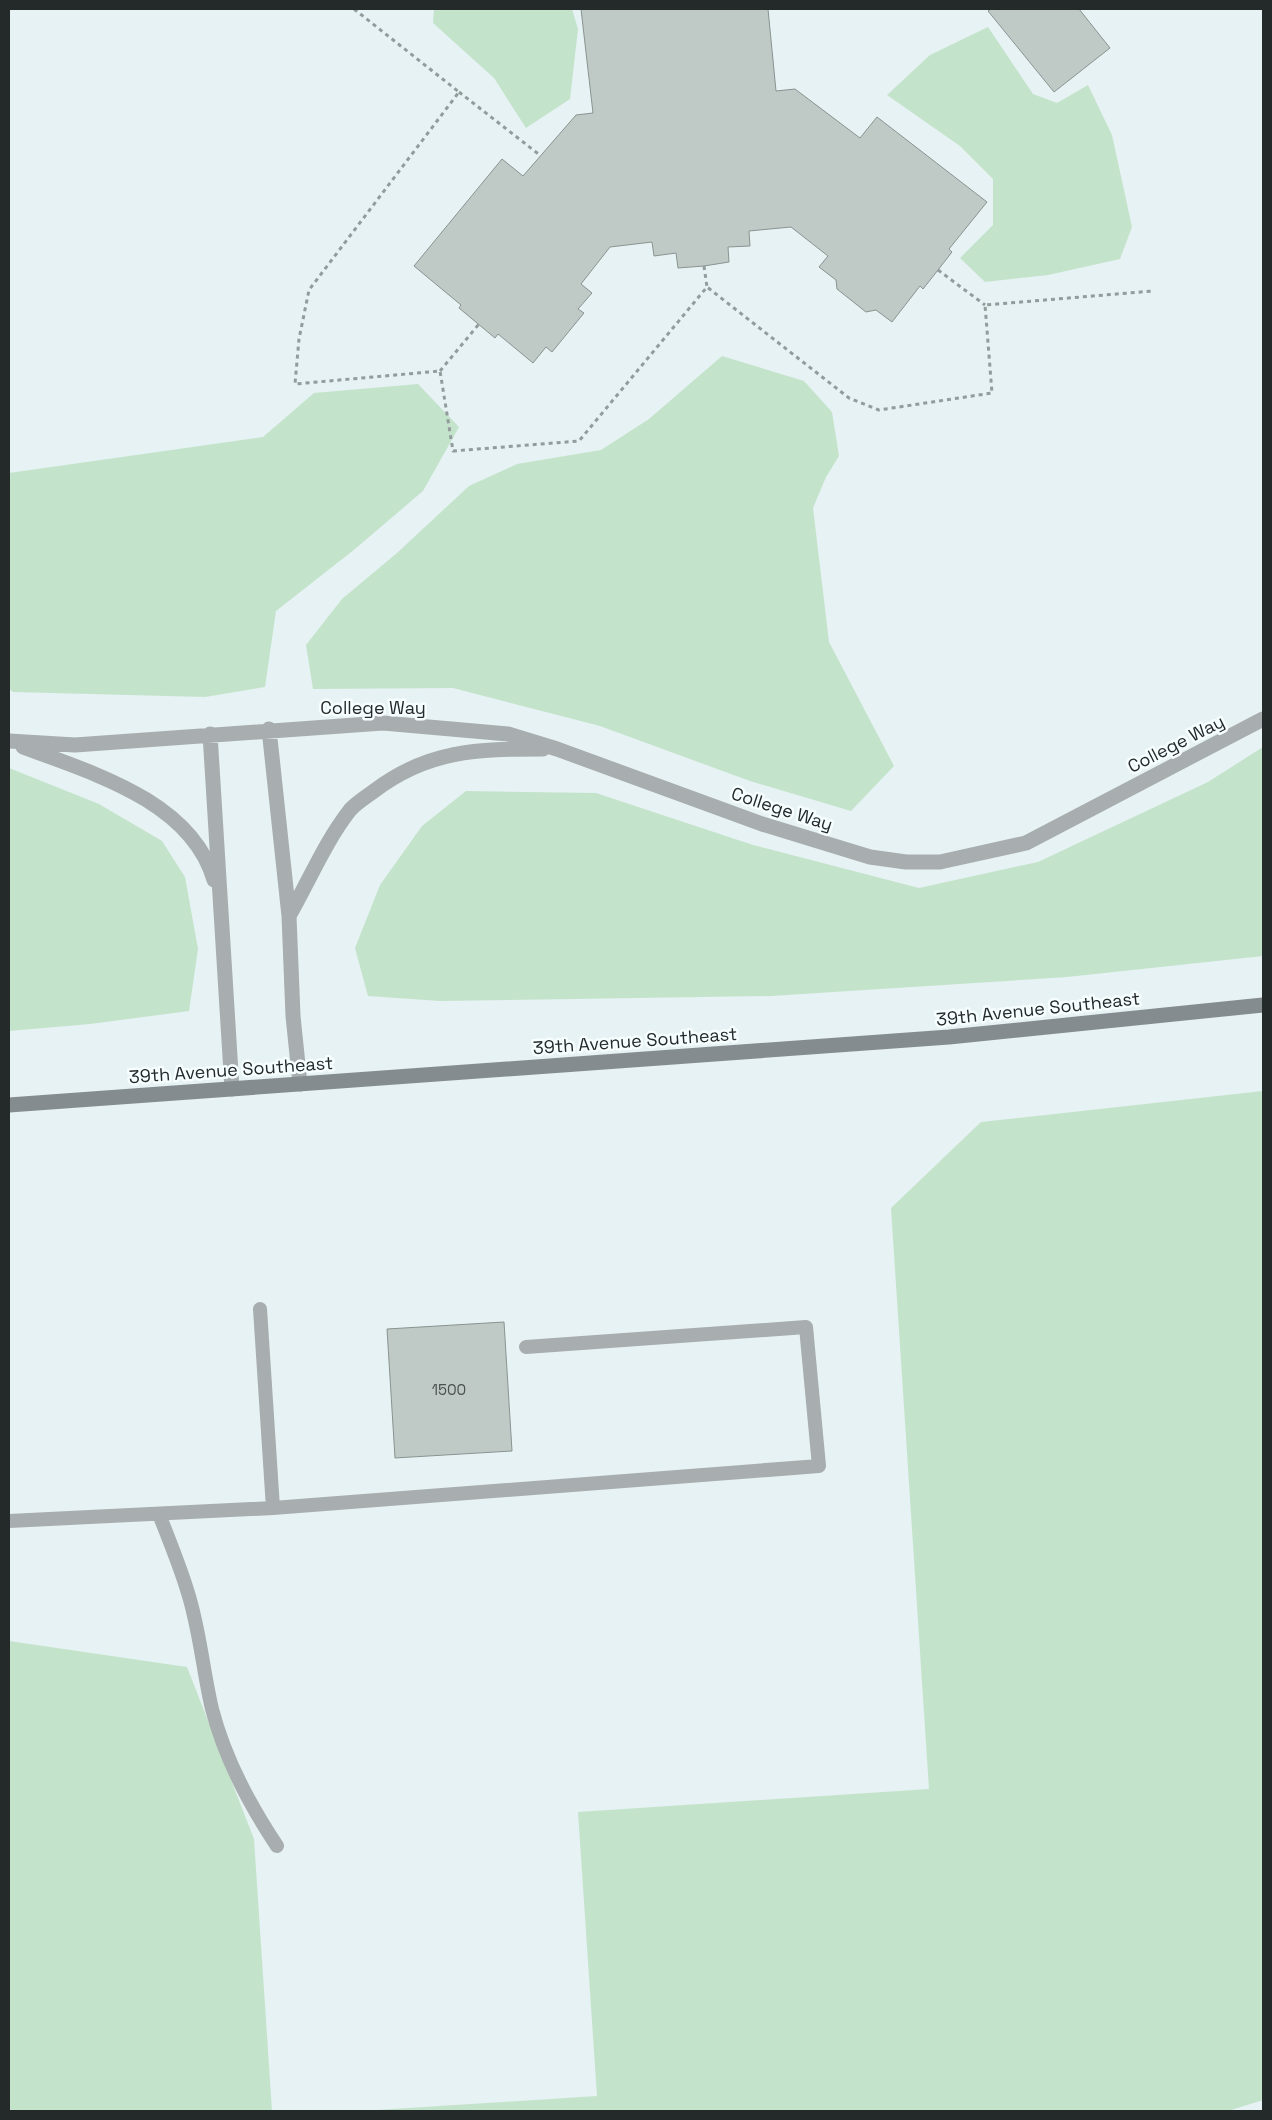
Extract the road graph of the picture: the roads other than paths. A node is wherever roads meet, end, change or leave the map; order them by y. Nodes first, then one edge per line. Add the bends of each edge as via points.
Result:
1 (1263, 719) edge
2 (269, 729) junction
3 (210, 734) junction
4 (9, 742) edge
5 (557, 749) junction
6 (220, 904) junction
7 (289, 916) junction
8 (1263, 1005) edge
9 (300, 1084) junction
10 (232, 1089) junction
11 (9, 1105) edge
12 (260, 1309) dead end
13 (526, 1347) dead end
14 (273, 1508) junction
15 (159, 1514) junction
16 (9, 1521) edge
17 (277, 1846) dead end

1 - 5 street, College Way via 1026,843 940,862 906,862 861,854 762,824
2 - 3 street, College Way
2 - 5 street, College Way via 384,723 413,725 508,734
2 - 7 street
3 - 4 street, College Way via 75,745
3 - 6 street
4 - 6 street via 98,776 167,814 203,851
5 - 7 street via 481,749 433,759 390,779 351,809 325,848
6 - 10 street
7 - 9 street via 293,1016
8 - 9 main road, 39th Avenue Southeast via 949,1038
9 - 10 main road, 39th Avenue Southeast
10 - 11 main road, 39th Avenue Southeast
12 - 14 lane
13 - 14 lane via 806,1327 819,1466
14 - 15 lane
15 - 16 lane
15 - 17 lane via 188,1593 212,1709 229,1761 251,1807

